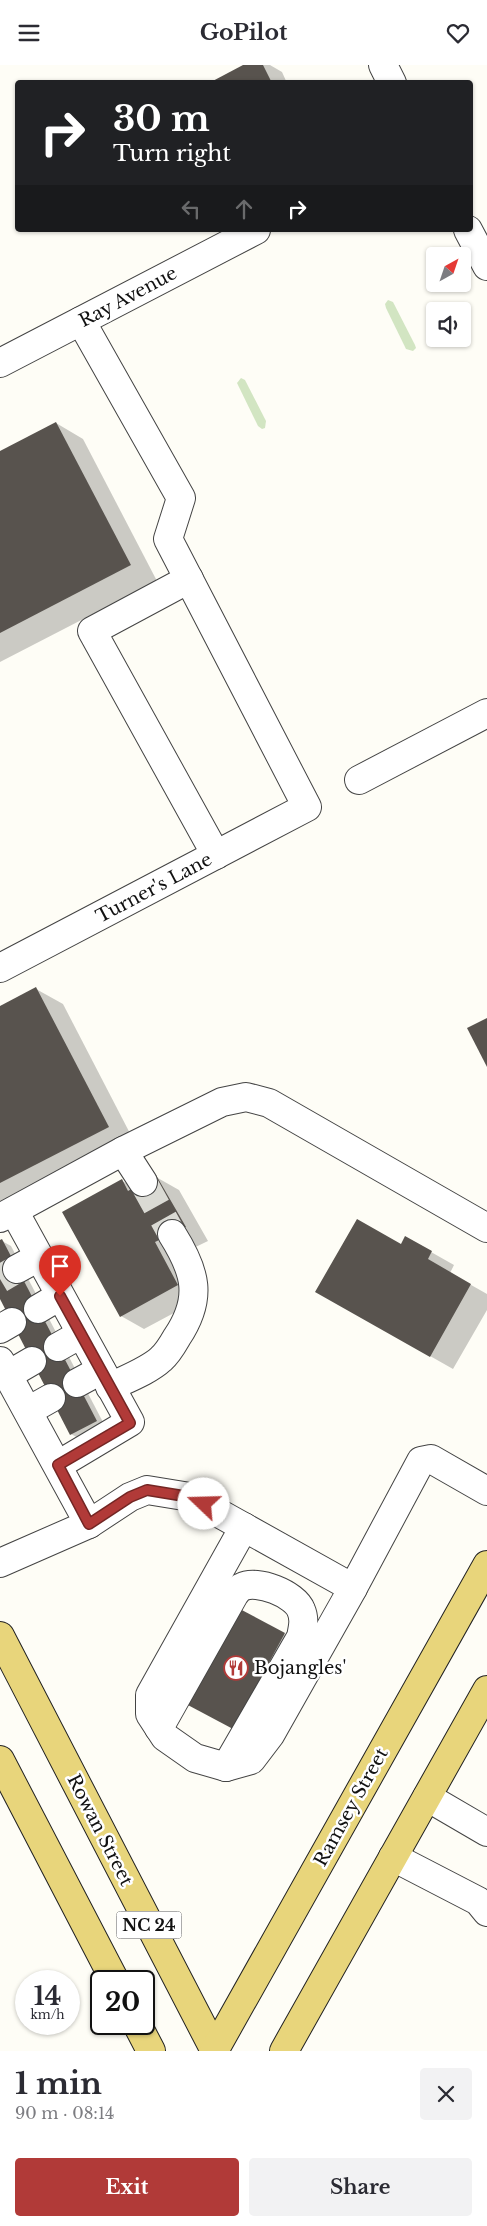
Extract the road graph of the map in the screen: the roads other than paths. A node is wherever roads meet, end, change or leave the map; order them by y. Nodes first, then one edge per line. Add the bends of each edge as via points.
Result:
1 (384, 65) edge
2 (391, 80) edge
3 (252, 232) edge
4 (469, 232) edge
5 (487, 266) edge
6 (81, 321) junction
7 (0, 363) edge
8 (189, 579) junction
9 (487, 713) edge
10 (359, 780) dead end
11 (216, 855) junction
12 (0, 968) edge
13 (123, 1151) junction
14 (143, 1182) tunnel mouth
15 (7, 1214) edge
16 (487, 1228) edge
17 (172, 1234) tunnel mouth
18 (81, 1334) junction
19 (58, 1347) dead end
20 (32, 1361) dead end
21 (4, 1368) edge
22 (106, 1378) junction
23 (77, 1383) dead end
24 (58, 1465) junction
25 (487, 1491) edge
26 (89, 1524) junction
27 (244, 1527) junction
28 (0, 1563) edge
29 (487, 1565) edge
30 (353, 1588) junction
31 (0, 1636) edge
32 (487, 1690) edge
33 (160, 1728) junction
34 (0, 1760) edge
35 (226, 1767) junction
36 (427, 1797) junction
37 (487, 1833) edge
38 (394, 1857) junction
39 (487, 1913) edge
40 (109, 1970) edge
41 (143, 2035) edge
42 (151, 2051) edge
43 (215, 2051) edge
44 (284, 2051) edge

1 - 2 street
3 - 6 street, Ray Avenue
4 - 5 street
6 - 7 street, Ray Avenue
6 - 8 street via 181,498 168,539
8 - 11 street, Turner's Lane via 307,807
8 - 11 street via 92,631
9 - 10 street
11 - 12 street, Turner's Lane
13 - 14 street
13 - 15 street
13 - 16 street via 222,1102 246,1097 257,1099
15 - 18 street via 49,1302
17 - 22 street via 187,1258 195,1285 193,1306 182,1329 160,1359
18 - 19 street
18 - 22 street
20 - 21 street
21 - 24 street via 39,1404
22 - 23 street
22 - 24 street via 130,1423
24 - 26 street
25 - 30 street via 431,1459 422,1461
26 - 27 street via 130,1497 147,1490 190,1497
26 - 28 street
27 - 30 street
27 - 33 street via 150,1695 150,1714
29 - 43 main road, Ramsey Street
30 - 35 street via 270,1735 251,1760
31 - 43 main road, Rowan Street / NC 24
32 - 36 main road
33 - 35 street via 165,1737 195,1758
33 - 35 street via 234,1595 242,1587 254,1584 271,1587 287,1595 300,1607 304,1621 301,1637
34 - 40 main road, NC 24
36 - 37 street
36 - 38 main road
38 - 39 street via 478,1901
38 - 44 main road
41 - 42 main road

